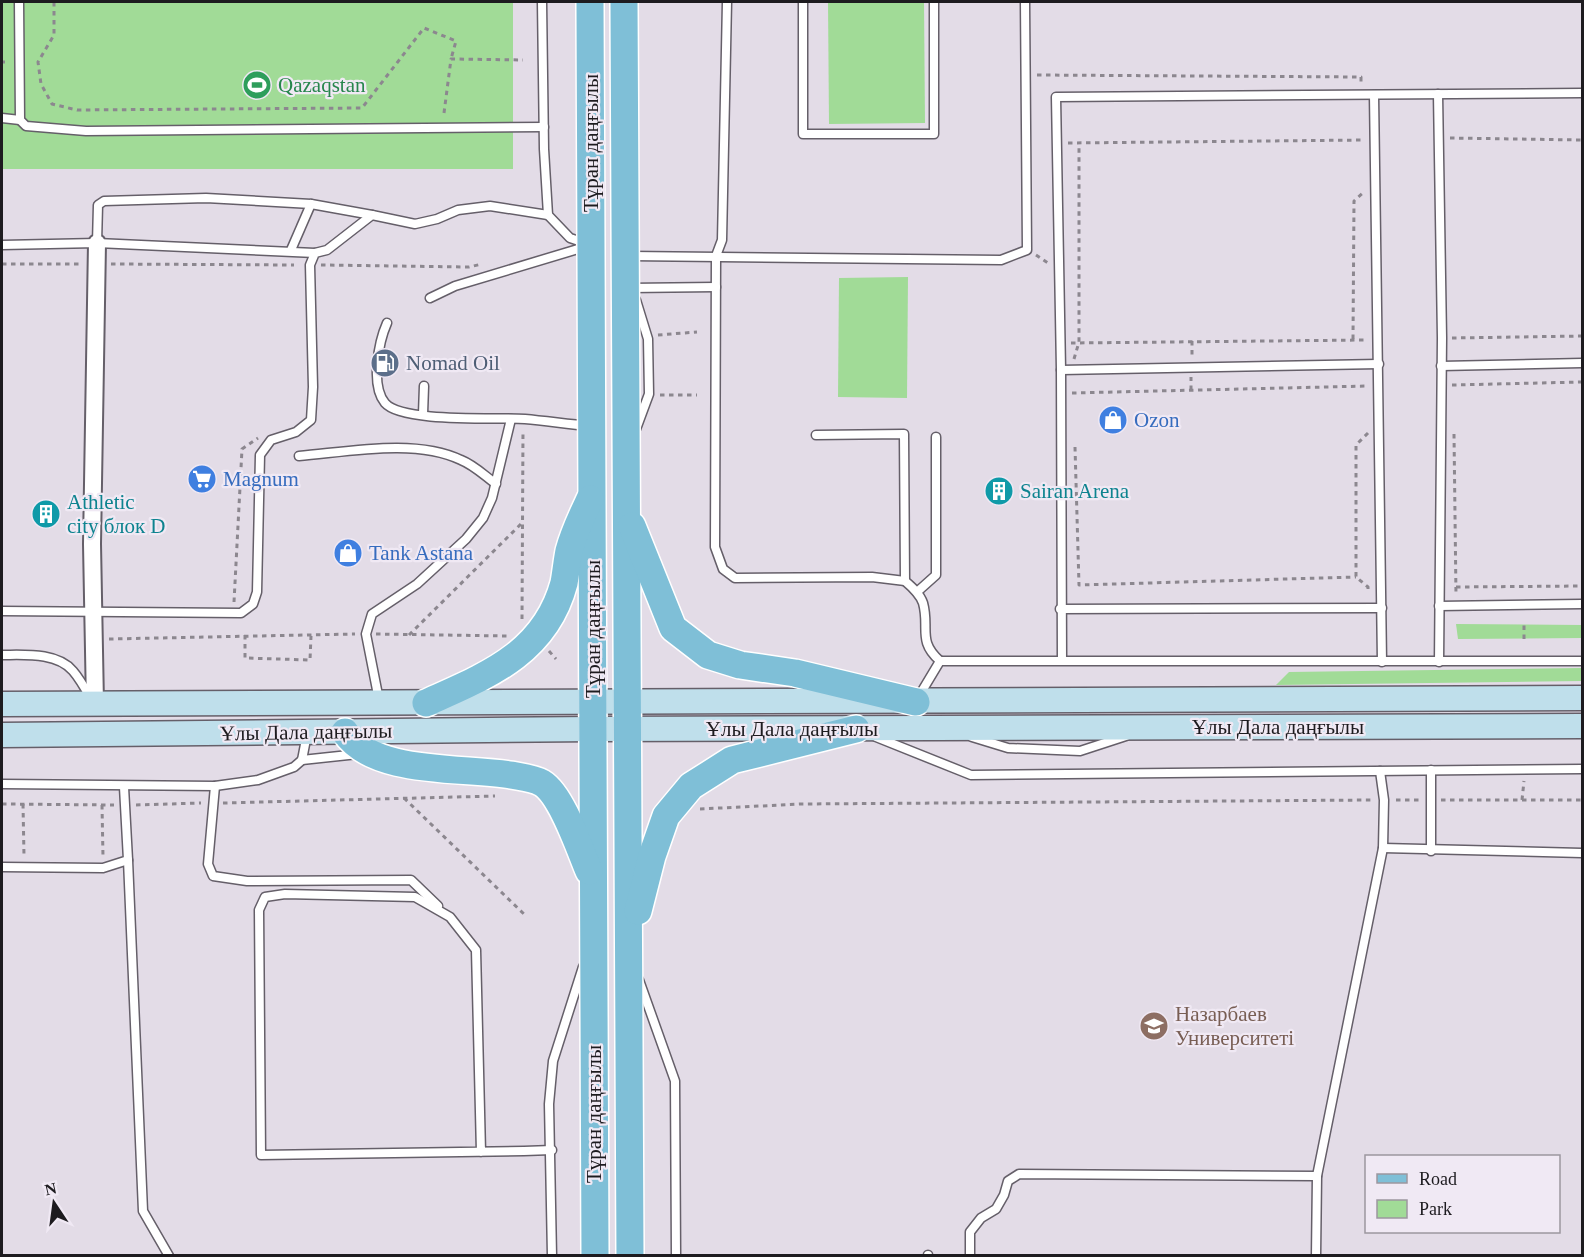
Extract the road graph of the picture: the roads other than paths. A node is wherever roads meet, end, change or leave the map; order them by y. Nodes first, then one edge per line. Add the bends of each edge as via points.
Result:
1 (19, 2) edge
2 (542, 2) edge
3 (590, 2) edge
4 (727, 2) edge
5 (803, 2) edge
6 (934, 2) edge
7 (1025, 2) edge
8 (627, 8) edge
9 (1582, 93) edge
10 (1438, 94) junction
11 (1374, 95) junction
12 (2, 118) edge
13 (20, 120) junction
14 (544, 127) junction
15 (310, 204) junction
16 (372, 215) junction
17 (548, 215) junction
18 (97, 243) junction
19 (2, 245) edge
20 (591, 245) junction
21 (291, 250) junction
22 (315, 253) junction
23 (716, 256) junction
24 (627, 274) junction
25 (716, 287) junction
26 (430, 298) dead end
27 (387, 323) dead end
28 (1582, 363) edge
29 (1379, 364) junction
30 (1442, 366) junction
31 (1061, 370) junction
32 (424, 386) dead end
33 (423, 414) junction
34 (511, 419) junction
35 (592, 427) junction
36 (816, 435) dead end
37 (936, 437) dead end
38 (299, 456) dead end
39 (495, 484) junction
40 (593, 493) junction
41 (626, 509) junction
42 (905, 581) junction
43 (917, 592) junction
44 (1582, 603) edge
45 (1439, 606) junction
46 (1382, 608) junction
47 (1060, 609) junction
48 (2, 611) edge
49 (93, 611) junction
50 (2, 655) edge
51 (1062, 660) junction
52 (940, 661) junction
53 (1582, 661) edge
54 (1382, 662) junction
55 (1439, 662) junction
56 (1582, 698) edge
57 (916, 702) junction
58 (379, 703) junction
59 (426, 703) junction
60 (594, 703) junction
61 (2, 704) edge
62 (95, 704) junction
63 (627, 716) junction
64 (1582, 726) edge
65 (594, 729) junction
66 (856, 729) junction
67 (307, 732) junction
68 (345, 732) junction
69 (2, 735) edge
70 (368, 753) junction
71 (302, 760) junction
72 (1582, 769) edge
73 (1431, 770) junction
74 (1380, 771) junction
75 (2, 784) edge
76 (215, 786) junction
77 (124, 787) junction
78 (1383, 848) junction
79 (1431, 851) junction
80 (1582, 853) edge
81 (128, 860) junction
82 (2, 867) edge
83 (592, 878) junction
84 (450, 917) junction
85 (592, 942) junction
86 (628, 950) junction
87 (552, 1150) junction
88 (481, 1152) junction
89 (1317, 1176) junction
90 (169, 1256) edge
91 (552, 1256) edge
92 (595, 1256) edge
93 (630, 1256) edge
94 (676, 1256) edge
95 (970, 1256) edge
96 (1316, 1256) edge

1 - 13 lane
2 - 14 lane
3 - 20 main road, Тұран даңғылы
4 - 23 lane via 722,240
5 - 6 lane via 803,134 934,134
7 - 23 lane via 1027,250 1001,260
8 - 24 main road, Тұран даңғылы
9 - 10 lane
10 - 11 lane
10 - 30 lane
11 - 29 lane
11 - 31 lane via 1056,97
12 - 13 lane
13 - 14 lane via 26,126 86,131
14 - 17 lane
15 - 16 lane
15 - 18 lane via 206,198 101,201
15 - 21 lane
16 - 17 lane via 415,224 458,210 490,206
16 - 22 lane via 327,250
17 - 20 lane via 570,238
18 - 19 lane
18 - 21 lane
18 - 49 street
20 - 26 lane via 455,286
20 - 35 main road, Тұран даңғылы
21 - 22 lane
22 - 49 lane via 310,265 310,420 296,432 271,440 260,455 257,592 253,604 241,613
23 - 24 lane
23 - 25 lane
24 - 25 lane
24 - 41 main road, Тұран даңғылы
25 - 42 lane via 716,547 723,569 735,578 872,577
27 - 33 lane via 380,338 379,389 384,402 394,410
28 - 30 lane
29 - 31 lane
29 - 46 lane
30 - 45 lane
31 - 47 lane
32 - 33 lane
33 - 34 lane
34 - 35 lane
34 - 39 lane
35 - 40 main road, Тұран даңғылы
36 - 42 lane via 904,434
37 - 43 lane via 936,575
38 - 39 lane via 401,448 436,453 460,459
39 - 58 lane via 488,509 466,539 417,584 372,614 366,634
40 - 59 main road via 575,531 557,599 529,636 496,672
40 - 60 main road, Тұран даңғылы
41 - 57 main road via 673,628 708,655
41 - 63 main road, Тұран даңғылы
42 - 43 lane
43 - 52 lane via 923,604 925,638 930,652
44 - 45 lane
45 - 55 lane
46 - 47 lane
46 - 54 lane
47 - 51 lane
48 - 49 lane
49 - 62 street
50 - 62 lane via 36,655 59,661 73,669
51 - 52 lane
51 - 54 lane
52 - 57 lane
53 - 55 lane
54 - 55 lane
56 - 57 main road, Ұлы Дала даңғылы
57 - 63 main road, Ұлы Дала даңғылы
58 - 59 main road, Ұлы Дала даңғылы
58 - 62 main road, Ұлы Дала даңғылы
59 - 60 main road, Ұлы Дала даңғылы
60 - 63 main road, Ұлы Дала даңғылы
60 - 65 main road, Тұран даңғылы
61 - 62 main road, Ұлы Дала даңғылы
63 - 65 main road, Ұлы Дала даңғылы
63 - 66 main road, Ұлы Дала даңғылы
63 - 86 main road, Тұран даңғылы
64 - 66 main road, Ұлы Дала даңғылы
65 - 68 main road, Ұлы Дала даңғылы
65 - 83 main road, Тұран даңғылы
66 - 74 lane via 971,775
66 - 86 main road via 732,760 691,786 666,816
67 - 68 main road, Ұлы Дала даңғылы
67 - 69 main road, Ұлы Дала даңғылы
67 - 71 lane
68 - 70 main road
70 - 71 lane
70 - 83 main road via 386,761 486,771 544,783 554,796
71 - 76 lane via 279,774
72 - 73 lane
73 - 74 lane
73 - 79 lane
74 - 78 lane
75 - 77 lane
76 - 77 lane
76 - 84 lane via 208,864 210,874 218,879 411,880
77 - 81 lane
78 - 79 lane
78 - 89 lane
79 - 80 lane
81 - 82 lane via 103,868
81 - 90 lane via 143,1211
83 - 85 main road, Тұран даңғылы
84 - 88 lane via 476,950
84 - 88 lane via 415,897 266,897 259,910 261,1155
85 - 87 lane via 553,1061 549,1104
85 - 92 main road, Тұран даңғылы
86 - 93 main road, Тұран даңғылы
86 - 94 lane via 675,1081
87 - 88 lane
87 - 91 lane
89 - 95 lane via 1019,1174 1008,1181 996,1209 981,1218 970,1232
89 - 96 lane

